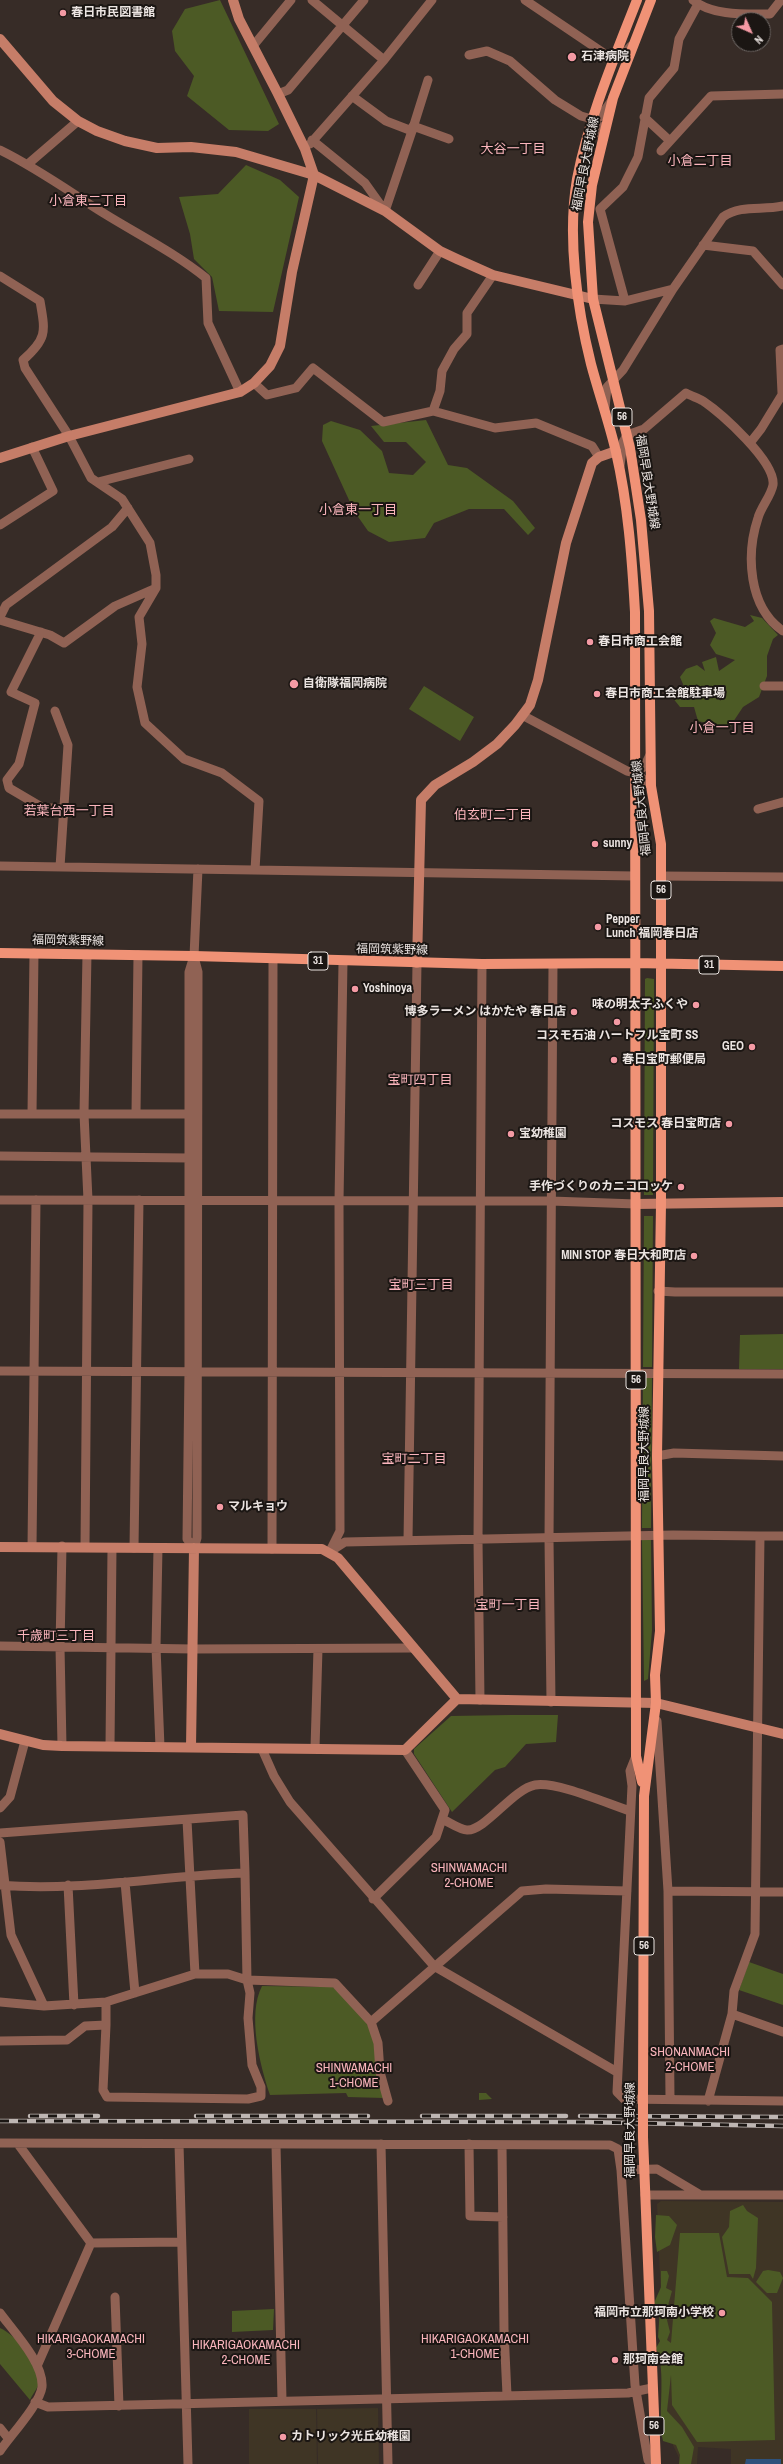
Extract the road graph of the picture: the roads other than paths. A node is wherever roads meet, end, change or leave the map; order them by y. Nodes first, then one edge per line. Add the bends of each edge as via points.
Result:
1 (233, 0) edge
2 (291, 0) edge
3 (312, 0) edge
4 (364, 0) edge
5 (432, 0) edge
6 (525, 0) edge
7 (651, 0) edge
8 (781, 0) edge
9 (696, 2) edge
10 (636, 3) edge
11 (343, 26) junction
12 (638, 35) junction
13 (0, 39) edge
14 (253, 46) junction
15 (469, 55) dead end
16 (614, 58) junction
17 (384, 60) junction
18 (623, 75) junction
19 (428, 80) dead end
20 (278, 94) junction
21 (783, 94) edge
22 (352, 96) junction
23 (613, 98) junction
24 (644, 117) junction
25 (592, 119) junction
26 (78, 121) junction
27 (413, 128) junction
28 (602, 137) junction
29 (449, 139) dead end
30 (312, 140) junction
31 (670, 141) junction
32 (305, 149) junction
33 (0, 150) edge
34 (661, 151) dead end
35 (28, 164) junction
36 (314, 175) junction
37 (783, 206) edge
38 (385, 211) junction
39 (704, 245) junction
40 (440, 251) junction
41 (493, 274) junction
42 (0, 276) edge
43 (783, 284) edge
44 (418, 285) dead end
45 (673, 289) junction
46 (578, 296) junction
47 (592, 299) junction
48 (625, 301) junction
49 (783, 349) edge
50 (612, 379) junction
51 (254, 383) junction
52 (240, 392) junction
53 (782, 393) edge
54 (433, 410) junction
55 (604, 410) junction
56 (627, 435) junction
57 (69, 436) junction
58 (750, 443) junction
59 (32, 447) junction
60 (616, 451) junction
61 (599, 457) junction
62 (0, 458) edge
63 (189, 460) dead end
64 (620, 469) junction
65 (98, 482) junction
66 (128, 508) junction
67 (0, 525) edge
68 (156, 588) junction
69 (0, 617) edge
70 (0, 620) edge
71 (783, 631) edge
72 (41, 632) junction
73 (764, 686) dead end
74 (783, 686) edge
75 (55, 711) dead end
76 (522, 715) junction
77 (650, 755) junction
78 (636, 773) junction
79 (650, 786) junction
80 (783, 802) edge
81 (65, 808) junction
82 (758, 809) dead end
83 (0, 866) edge
84 (60, 867) junction
85 (198, 869) junction
86 (255, 870) junction
87 (420, 874) junction
88 (635, 876) junction
89 (661, 876) junction
90 (783, 877) edge
91 (34, 953) junction
92 (0, 954) edge
93 (87, 954) junction
94 (138, 955) junction
95 (194, 956) junction
96 (273, 959) junction
97 (343, 962) junction
98 (635, 962) junction
99 (417, 963) junction
100 (482, 964) junction
101 (553, 964) junction
102 (660, 964) junction
103 (783, 966) edge
104 (136, 1113) junction
105 (0, 1114) edge
106 (32, 1114) junction
107 (84, 1114) junction
108 (193, 1114) junction
109 (0, 1156) edge
110 (85, 1156) junction
111 (189, 1158) junction
112 (0, 1200) edge
113 (36, 1200) junction
114 (88, 1200) junction
115 (139, 1200) junction
116 (194, 1200) junction
117 (272, 1200) junction
118 (339, 1201) junction
119 (412, 1201) junction
120 (480, 1201) junction
121 (551, 1201) junction
122 (783, 1202) edge
123 (636, 1204) junction
124 (661, 1204) junction
125 (658, 1291) junction
126 (783, 1292) edge
127 (33, 1370) junction
128 (85, 1370) junction
129 (137, 1370) junction
130 (193, 1370) junction
131 (0, 1371) edge
132 (271, 1371) junction
133 (339, 1371) junction
134 (479, 1372) junction
135 (550, 1372) junction
136 (410, 1373) junction
137 (636, 1373) junction
138 (659, 1373) junction
139 (783, 1374) edge
140 (657, 1456) junction
141 (783, 1456) edge
142 (658, 1536) junction
143 (760, 1536) junction
144 (783, 1536) edge
145 (634, 1537) junction
146 (549, 1539) junction
147 (408, 1540) junction
148 (478, 1540) junction
149 (62, 1546) junction
150 (85, 1546) junction
151 (0, 1547) edge
152 (32, 1547) junction
153 (112, 1548) junction
154 (134, 1548) junction
155 (158, 1548) junction
156 (194, 1548) junction
157 (272, 1549) junction
158 (330, 1552) junction
159 (0, 1646) edge
160 (60, 1647) junction
161 (156, 1647) junction
162 (110, 1648) junction
163 (414, 1648) junction
164 (193, 1649) junction
165 (318, 1649) junction
166 (457, 1699) junction
167 (480, 1700) junction
168 (551, 1702) junction
169 (636, 1703) junction
170 (656, 1703) junction
171 (759, 1728) junction
172 (0, 1734) edge
173 (783, 1734) edge
174 (25, 1740) junction
175 (62, 1746) junction
176 (110, 1746) junction
177 (160, 1747) junction
178 (191, 1747) junction
179 (315, 1748) junction
180 (262, 1749) junction
181 (406, 1750) junction
182 (636, 1756) junction
183 (644, 1796) junction
184 (0, 1808) edge
185 (630, 1811) junction
186 (442, 1819) junction
187 (187, 1820) junction
188 (0, 1833) edge
189 (0, 1842) edge
190 (245, 1873) junction
191 (191, 1875) junction
192 (125, 1882) junction
193 (2, 1885) edge
194 (68, 1885) junction
195 (627, 1891) junction
196 (668, 1891) junction
197 (757, 1892) junction
198 (783, 1892) edge
199 (374, 1899) junction
200 (434, 1966) junction
201 (195, 1974) junction
202 (247, 1980) junction
203 (134, 1993) junction
204 (0, 2002) edge
205 (106, 2002) junction
206 (74, 2005) junction
207 (44, 2006) junction
208 (732, 2014) junction
209 (371, 2022) junction
210 (106, 2025) junction
211 (783, 2032) edge
212 (0, 2041) edge
213 (617, 2072) junction
214 (670, 2098) junction
215 (388, 2101) dead end
216 (708, 2101) junction
217 (783, 2101) edge
218 (0, 2143) edge
219 (18, 2144) junction
220 (179, 2144) junction
221 (276, 2144) junction
222 (380, 2144) junction
223 (468, 2144) junction
224 (502, 2144) junction
225 (621, 2170) junction
226 (700, 2194) junction
227 (644, 2196) junction
228 (783, 2196) edge
229 (503, 2217) junction
230 (181, 2242) junction
231 (91, 2243) junction
232 (115, 2296) dead end
233 (0, 2312) edge
234 (38, 2364) junction
235 (652, 2388) junction
236 (637, 2392) junction
237 (507, 2395) junction
238 (386, 2398) junction
239 (282, 2400) junction
240 (35, 2402) junction
241 (186, 2403) junction
242 (118, 2406) junction
243 (0, 2428) edge
244 (8, 2438) junction
245 (0, 2451) edge
246 (188, 2464) edge
247 (388, 2464) edge
248 (651, 2464) edge
249 (656, 2464) edge

1 - 14 street via 239,19
2 - 14 street
3 - 11 street
4 - 11 street
5 - 17 street
6 - 16 street
7 - 12 main road, 福岡早良大野城線 / 56
8 - 9 street via 770,14 740,14
9 - 24 street via 679,40 674,68 649,98
10 - 16 main road, 福岡早良大野城線 / 56
11 - 17 street
11 - 20 street via 288,90
12 - 16 street via 621,58
12 - 18 main road, 福岡早良大野城線 / 56
13 - 26 street via 53,101
14 - 20 street
15 - 25 street via 487,51 510,61 555,100 581,116
16 - 18 street via 620,64
16 - 25 main road, 福岡早良大野城線 / 56
17 - 22 street
18 - 23 main road, 福岡早良大野城線 / 56
19 - 27 street
20 - 32 street
21 - 31 street via 711,96
22 - 27 street via 386,121
22 - 30 street
23 - 25 street via 600,117
23 - 28 main road, 福岡早良大野城線 / 56
24 - 31 street
24 - 48 street via 638,157 623,187 600,209
25 - 28 street via 599,126
25 - 46 main road, 福岡早良大野城線 / 56 via 577,180 575,221
26 - 35 street
26 - 36 street via 125,141 157,148 220,149 254,156
27 - 29 street
27 - 38 street
28 - 47 main road, 福岡早良大野城線 / 56 via 592,185 588,222
30 - 32 street
30 - 38 street via 365,182
31 - 34 street
32 - 36 street
33 - 35 street
35 - 52 street via 104,214 186,262 206,278 208,323
36 - 38 street
36 - 51 street via 292,272 280,346 270,366
37 - 39 street via 732,210 723,217
38 - 40 street
39 - 43 street via 753,251
39 - 45 street
40 - 41 street
40 - 44 street
41 - 46 street
41 - 54 street via 467,313 467,334 454,349 442,371 440,391
42 - 57 street via 40,301 44,330 38,347 23,360 25,368
45 - 48 street
45 - 50 street via 623,370
46 - 47 street
46 - 55 main road, 福岡早良大野城線 / 56 via 591,364
47 - 48 street
47 - 50 main road, 福岡早良大野城線 / 56
49 - 53 street via 780,350
50 - 55 street via 607,387
50 - 56 main road, 福岡早良大野城線 / 56
51 - 52 street
51 - 54 street via 267,395 296,388 313,368 384,422
52 - 57 street
53 - 58 street
54 - 61 street via 495,428 536,423 592,446
55 - 60 main road, 福岡早良大野城線 / 56
56 - 58 street via 644,429 686,393 702,401
56 - 64 street via 623,442
56 - 77 main road, 福岡早良大野城線 / 56 via 647,572
57 - 59 street
57 - 65 street via 91,478
58 - 71 street via 771,472 773,485 758,517 750,551 756,598 777,627
59 - 62 street
59 - 67 street via 53,491
60 - 61 street
60 - 64 main road, 福岡早良大野城線 / 56
61 - 76 street via 592,463 566,543 538,680 530,705
63 - 65 street
64 - 78 main road, 福岡早良大野城線 / 56 via 631,544
65 - 66 street via 122,499
66 - 68 street via 150,543
66 - 69 street via 112,527 6,605
68 - 72 street via 115,606 64,643
68 - 86 street via 140,617 142,644 137,687 145,723 184,759 222,773 259,801
70 - 72 street
72 - 81 street via 11,692 34,703 19,764 7,780 9,788 43,808
73 - 74 street
75 - 81 street via 68,745
76 - 78 street via 626,771
76 - 87 street via 497,744 435,785 421,800
77 - 78 street via 644,767
77 - 79 main road, 福岡早良大野城線 / 56
78 - 79 street
78 - 88 main road, 福岡早良大野城線 / 56
79 - 89 main road, 福岡早良大野城線 / 56 via 661,844
80 - 82 street
81 - 84 street
83 - 84 street
84 - 85 street
85 - 86 street
85 - 95 street
86 - 87 street
87 - 88 street
87 - 99 street
88 - 98 main road, 福岡早良大野城線 / 56
89 - 90 street
89 - 102 main road, 福岡早良大野城線 / 56
91 - 92 main road, 福岡筑紫野線 / 31
91 - 93 main road, 福岡筑紫野線 / 31
91 - 106 street
93 - 94 main road, 福岡筑紫野線 / 31
93 - 107 street
94 - 95 main road, 福岡筑紫野線 / 31
94 - 104 street
95 - 96 main road, 福岡筑紫野線 / 31
95 - 108 street via 189,972
96 - 97 main road, 福岡筑紫野線 / 31
96 - 117 street
97 - 99 main road, 福岡筑紫野線 / 31
97 - 118 street
98 - 101 main road, 福岡筑紫野線 / 31
98 - 102 main road, 福岡筑紫野線 / 31
98 - 123 main road, 福岡早良大野城線 / 56
99 - 100 main road, 福岡筑紫野線 / 31
99 - 119 street
100 - 101 main road, 福岡筑紫野線 / 31
100 - 120 street
101 - 121 street
102 - 103 main road, 福岡筑紫野線 / 31
102 - 124 main road, 福岡早良大野城線 / 56
104 - 107 street
104 - 108 street
105 - 106 street
106 - 107 street
107 - 110 street
108 - 111 street
108 - 116 street
109 - 110 street
110 - 111 street
110 - 114 street
111 - 116 street
112 - 113 street
113 - 114 street
113 - 127 street
114 - 115 street
114 - 128 street
115 - 116 street
115 - 129 street
116 - 117 street
116 - 130 street
117 - 118 street
117 - 132 street
118 - 119 street
118 - 133 street
119 - 120 street
119 - 136 street
120 - 121 street
120 - 134 street
121 - 123 street
121 - 135 street
122 - 124 street
123 - 124 street
123 - 137 main road, 福岡早良大野城線 / 56
124 - 125 main road, 福岡早良大野城線 / 56
125 - 126 street
125 - 138 main road, 福岡早良大野城線 / 56
127 - 128 street
127 - 131 street
127 - 152 street
128 - 129 street
128 - 150 street
129 - 130 street
129 - 154 street
130 - 132 street
130 - 156 street via 187,1539
132 - 133 street
132 - 157 street
133 - 136 street
133 - 158 street via 340,1531
134 - 135 street
134 - 136 street
134 - 148 street
135 - 137 street
135 - 146 street
136 - 147 street
137 - 138 street
137 - 145 main road, 福岡早良大野城線 / 56
138 - 139 street
138 - 140 main road, 福岡早良大野城線 / 56
140 - 141 street via 674,1453
140 - 142 main road, 福岡早良大野城線 / 56
142 - 143 street
142 - 145 street
142 - 170 main road, 福岡早良大野城線 / 56 via 660,1632
143 - 144 street
143 - 171 street
145 - 146 street
145 - 169 main road, 福岡早良大野城線 / 56
146 - 148 street
146 - 168 street
147 - 148 street
147 - 158 street via 345,1542
148 - 167 street
149 - 150 street
149 - 152 street
149 - 160 street
150 - 153 street
151 - 152 street
153 - 154 street
153 - 162 street
154 - 155 street
155 - 156 street
155 - 161 street
156 - 157 street
156 - 164 street
157 - 158 street via 322,1549
158 - 163 street via 338,1558
159 - 160 street
160 - 162 street
160 - 175 street
161 - 162 street
161 - 164 street
161 - 177 street
162 - 176 street
163 - 165 street
163 - 166 street
164 - 165 street
164 - 178 street
165 - 179 street
166 - 167 street
166 - 181 street
167 - 168 street
168 - 169 street
169 - 170 street
169 - 182 main road, 福岡早良大野城線 / 56
170 - 171 street
170 - 183 main road, 福岡早良大野城線 / 56
170 - 196 street
171 - 173 street
171 - 197 street
172 - 174 street
174 - 175 street
174 - 184 street via 10,1797
175 - 176 street
176 - 177 street
177 - 178 street
178 - 180 street
179 - 180 street
179 - 181 street
180 - 199 street via 274,1776 290,1802
181 - 186 street via 445,1810
182 - 183 main road, 福岡早良大野城線 / 56
182 - 185 street via 630,1771
183 - 227 main road, 福岡早良大野城線 / 56, bridge
185 - 186 street via 553,1786 535,1785 519,1793 478,1827 467,1830
185 - 195 street
186 - 199 street via 436,1837
187 - 188 street
187 - 190 street via 243,1816
187 - 191 street via 186,1838
189 - 193 street
190 - 191 street
190 - 202 street
191 - 192 street
191 - 201 street
192 - 194 street
192 - 203 street
193 - 194 street
193 - 207 street via 11,1935
194 - 206 street
195 - 200 street via 522,1890
195 - 213 street
196 - 197 street
196 - 214 street
197 - 198 street
197 - 208 street via 755,1934 734,1991
199 - 200 street
200 - 209 street
200 - 213 street
201 - 202 street via 228,1974
201 - 203 street
202 - 209 street via 336,1983
202 - 210 street via 250,1993 248,2018 252,2065 261,2087 261,2096 248,2099 107,2097 103,2090
203 - 205 street
204 - 207 street
205 - 206 street
205 - 210 street
206 - 207 street
208 - 211 street
208 - 216 street
209 - 215 street via 378,2043 380,2072
210 - 212 street via 85,2026 67,2040
213 - 214 street via 617,2092 624,2098
214 - 216 street
216 - 217 street
218 - 219 street
219 - 220 street
219 - 231 street
220 - 221 street
220 - 230 street
221 - 222 street
221 - 239 street
222 - 223 street
222 - 238 street
223 - 224 street
223 - 229 street via 470,2216
224 - 225 street via 610,2145 618,2150
224 - 229 street
225 - 226 street via 657,2169
225 - 236 street
226 - 227 street
226 - 228 street
227 - 235 main road, 福岡早良大野城線 / 56
229 - 237 street
230 - 231 street
230 - 241 street
231 - 234 street
232 - 242 street
233 - 234 street
234 - 240 street via 42,2387
235 - 236 street
235 - 249 main road, 福岡早良大野城線 / 56
236 - 237 street
236 - 248 street via 648,2460
237 - 238 street
238 - 239 street
238 - 247 street
239 - 241 street
240 - 242 street via 48,2407
240 - 244 street
241 - 242 street
241 - 246 street
243 - 244 street
244 - 245 street

